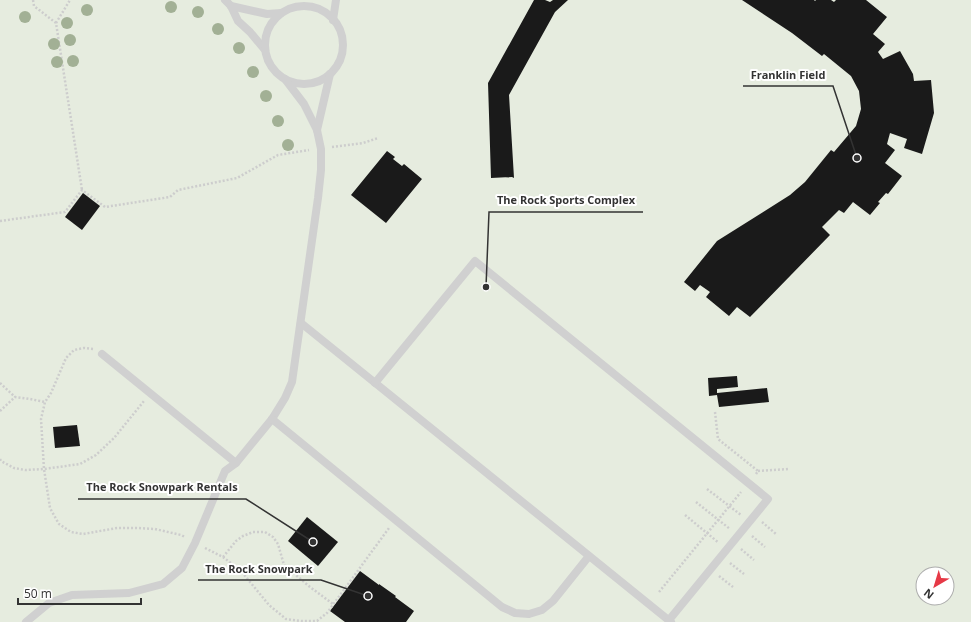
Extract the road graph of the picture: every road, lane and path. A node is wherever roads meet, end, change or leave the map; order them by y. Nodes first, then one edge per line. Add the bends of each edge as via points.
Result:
1 (33, 0) edge
2 (70, 0) edge
3 (297, 0) edge
4 (336, 0) edge
5 (228, 3) edge
6 (289, 9) junction
7 (281, 13) junction
8 (333, 20) junction
9 (56, 23) junction
10 (265, 50) junction
11 (330, 74) junction
12 (285, 79) junction
13 (317, 130) junction
14 (378, 138) dead end
15 (332, 147) dead end
16 (309, 150) dead end
17 (82, 190) junction
18 (0, 221) edge
19 (301, 323) junction
20 (102, 354) joint
21 (0, 383) edge
22 (375, 383) junction
23 (150, 393) junction
24 (15, 397) junction
25 (45, 402) junction
26 (0, 411) edge
27 (715, 412) dead end
28 (272, 419) junction
29 (0, 459) edge
30 (236, 463) junction
31 (44, 469) junction
32 (788, 469) dead end
33 (758, 471) junction
34 (748, 483) junction
35 (708, 489) dead end
36 (696, 502) dead end
37 (729, 506) junction
38 (685, 515) dead end
39 (752, 519) junction
40 (395, 520) junction
41 (718, 520) junction
42 (743, 529) junction
43 (707, 534) junction
44 (776, 534) dead end
45 (735, 539) junction
46 (195, 543) junction
47 (765, 547) dead end
48 (724, 552) junction
49 (589, 556) junction
50 (223, 557) junction
51 (754, 560) dead end
52 (711, 569) junction
53 (744, 574) dead end
54 (733, 587) dead end
55 (659, 592) dead end
56 (333, 604) junction
57 (670, 621) edge
58 (26, 622) edge

1 - 9 path via 34,6
2 - 9 path
3 - 6 lane
4 - 8 lane
5 - 7 lane via 267,14
5 - 10 lane via 238,21
6 - 7 lane
6 - 8 lane via 313,7
7 - 10 lane via 271,23 266,36
8 - 11 lane via 339,30 342,53
9 - 17 path
10 - 12 lane via 268,62 275,72
11 - 12 lane via 308,84
11 - 13 lane
12 - 13 lane via 304,104
13 - 19 lane via 321,149 321,170
14 - 15 path via 363,143
16 - 17 path via 278,155 236,178 178,190 170,197 105,207
17 - 18 path via 64,212
19 - 22 lane
19 - 28 lane via 292,382
20 - 23 lane
20 - 25 path via 94,349 74,350 66,358
21 - 24 path
22 - 34 lane via 475,261
22 - 49 lane
23 - 30 lane
23 - 31 path via 114,438 96,454 80,464
24 - 25 path
24 - 26 path
25 - 31 path via 42,419
27 - 33 path via 718,439
28 - 30 lane
28 - 40 lane
29 - 31 path via 14,468
30 - 46 lane via 225,471
31 - 46 path via 50,508 59,524 71,532 83,534 117,528 136,528 181,535
32 - 33 path
33 - 34 path
34 - 37 path
34 - 39 lane via 768,499
35 - 37 path
36 - 41 path
37 - 39 path
37 - 41 path
38 - 43 path
39 - 42 lane
39 - 44 path
40 - 49 lane via 502,607 515,613 529,614 542,610 553,602
40 - 56 path
41 - 43 path
41 - 45 path
42 - 45 lane
42 - 47 path
43 - 48 path
43 - 55 path
45 - 48 lane
45 - 51 path
46 - 50 path
46 - 58 lane via 182,568 164,584 129,592 72,595 49,603
48 - 52 lane
48 - 53 path
49 - 57 lane
50 - 56 path via 241,572 269,605 286,618 317,621
50 - 56 path via 244,536 253,532 265,532 278,544 284,566
52 - 54 path
52 - 57 lane

